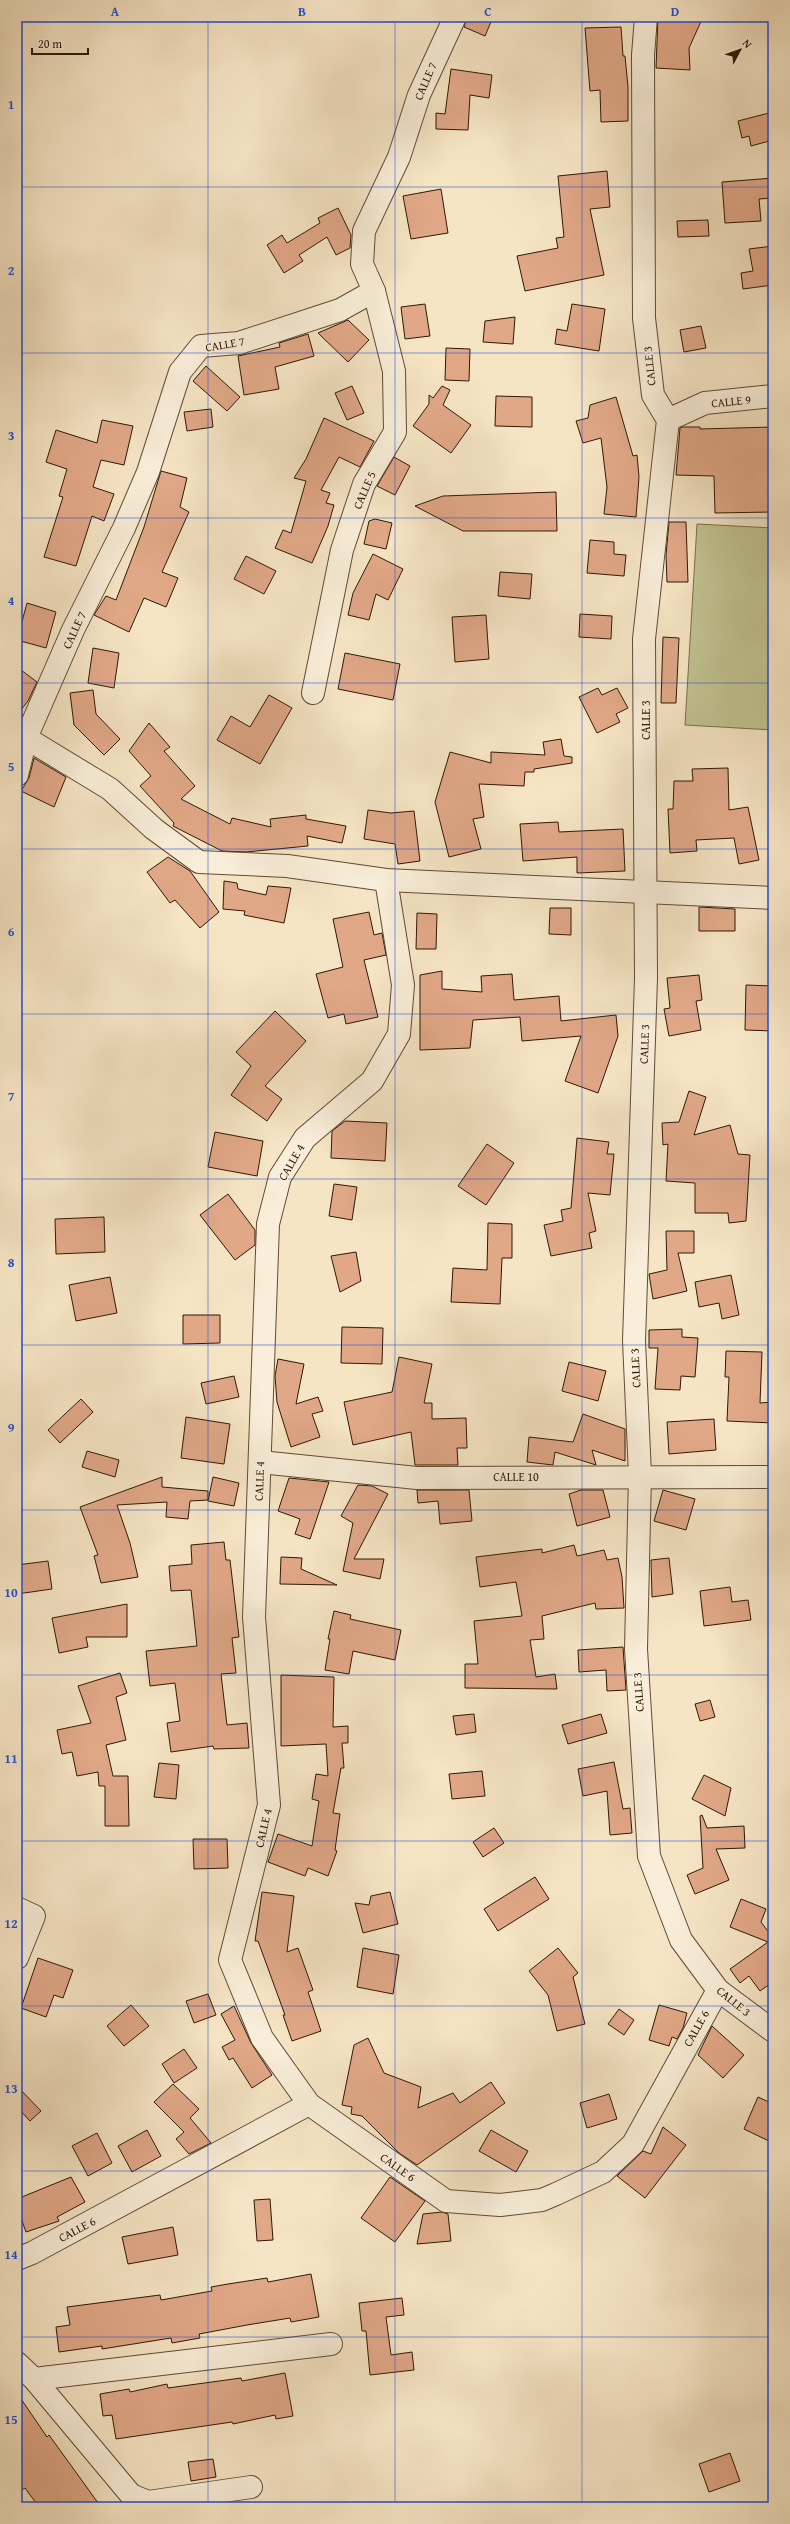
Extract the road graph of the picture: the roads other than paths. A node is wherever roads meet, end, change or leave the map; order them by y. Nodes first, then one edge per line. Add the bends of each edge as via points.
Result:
1 (455, 17) edge
2 (646, 17) edge
3 (374, 291) junction
4 (773, 396) edge
5 (668, 420) junction
6 (312, 693) dead end
7 (26, 738) junction
8 (17, 775) edge
9 (386, 880) junction
10 (646, 893) junction
11 (773, 898) edge
12 (260, 1462) junction
13 (640, 1475) junction
14 (773, 1477) edge
15 (17, 1908) edge
16 (17, 1958) edge
17 (718, 1990) junction
18 (773, 2031) edge
19 (309, 2104) junction
20 (17, 2259) edge
21 (331, 2344) dead end
22 (17, 2362) edge
23 (34, 2379) junction
24 (251, 2487) dead end

1 - 3 street, CALLE 7 via 418,96 399,157 364,231 362,264
2 - 5 street, CALLE 3 via 643,55 644,318 652,395
3 - 6 street, CALLE 5 via 394,371 394,432 364,484 342,550
3 - 7 street, CALLE 7 via 340,310 240,343 201,346 180,372 148,472 124,528 73,630
4 - 5 street, CALLE 9 via 705,403
5 - 10 street, CALLE 3 via 644,638
7 - 8 street, CALLE 7
7 - 9 street via 110,789 154,829 199,862 287,866
9 - 10 street
9 - 12 street, CALLE 4 via 402,984 399,1034 372,1081 306,1138 280,1177 268,1224
10 - 11 street
10 - 13 street, CALLE 3 via 646,986 634,1341
12 - 13 street, CALLE 10 via 417,1478
12 - 19 street, CALLE 4 via 254,1617 269,1805 230,1960 262,2038
13 - 14 street, CALLE 10
13 - 17 street, CALLE 3 via 636,1650 649,1856 681,1940
15 - 16 street via 34,1916
17 - 18 street, CALLE 3
17 - 19 street, CALLE 6 via 633,2144 603,2172 542,2200 500,2205 446,2201
19 - 20 street, CALLE 6
21 - 23 street
22 - 23 street
23 - 24 street via 131,2495 148,2502

